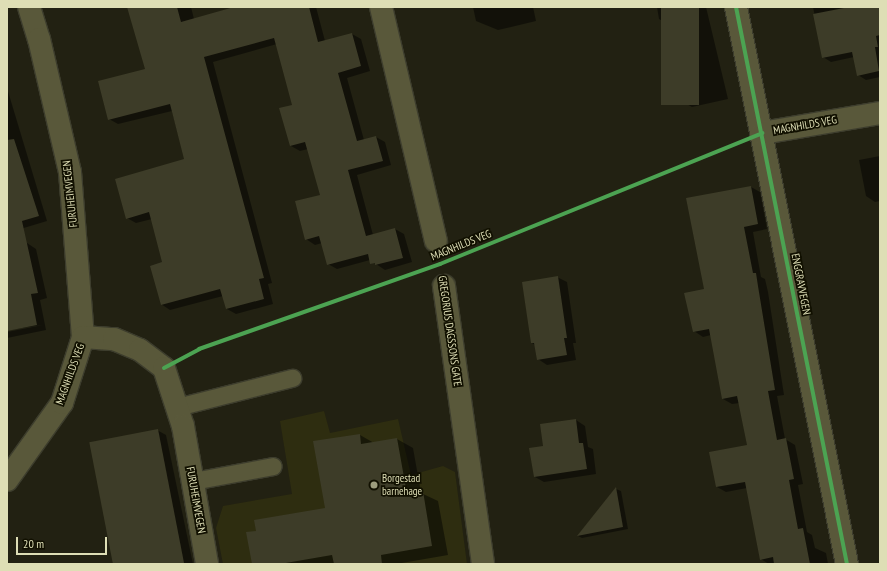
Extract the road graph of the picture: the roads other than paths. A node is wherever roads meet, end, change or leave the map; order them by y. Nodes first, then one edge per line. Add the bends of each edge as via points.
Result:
1 (29, 7) edge
2 (381, 7) edge
3 (736, 7) edge
4 (880, 113) edge
5 (762, 133) junction
6 (436, 241) dead end
7 (444, 286) dead end
8 (83, 337) junction
9 (164, 368) joint
10 (292, 378) dead end
11 (177, 407) junction
12 (274, 466) dead end
13 (7, 480) edge
14 (193, 481) junction
15 (207, 564) edge
16 (483, 564) edge
17 (847, 564) edge

1 - 8 street, FURUHEIMVEGEN via 40,39 70,172
2 - 6 street
3 - 5 street, ENGGRAVVEGEN
4 - 5 street, MAGNHILDS VEG
5 - 17 street, ENGGRAVVEGEN
7 - 16 street, GREGORIUS DAGSSONS GATE
8 - 9 street, MAGNHILDS VEG via 114,339 140,350
8 - 13 street, MAGNHILDS VEG via 62,403
9 - 11 street, FURUHEIMVEGEN
10 - 11 lane
11 - 14 street, FURUHEIMVEGEN
12 - 14 lane
14 - 15 street, FURUHEIMVEGEN

